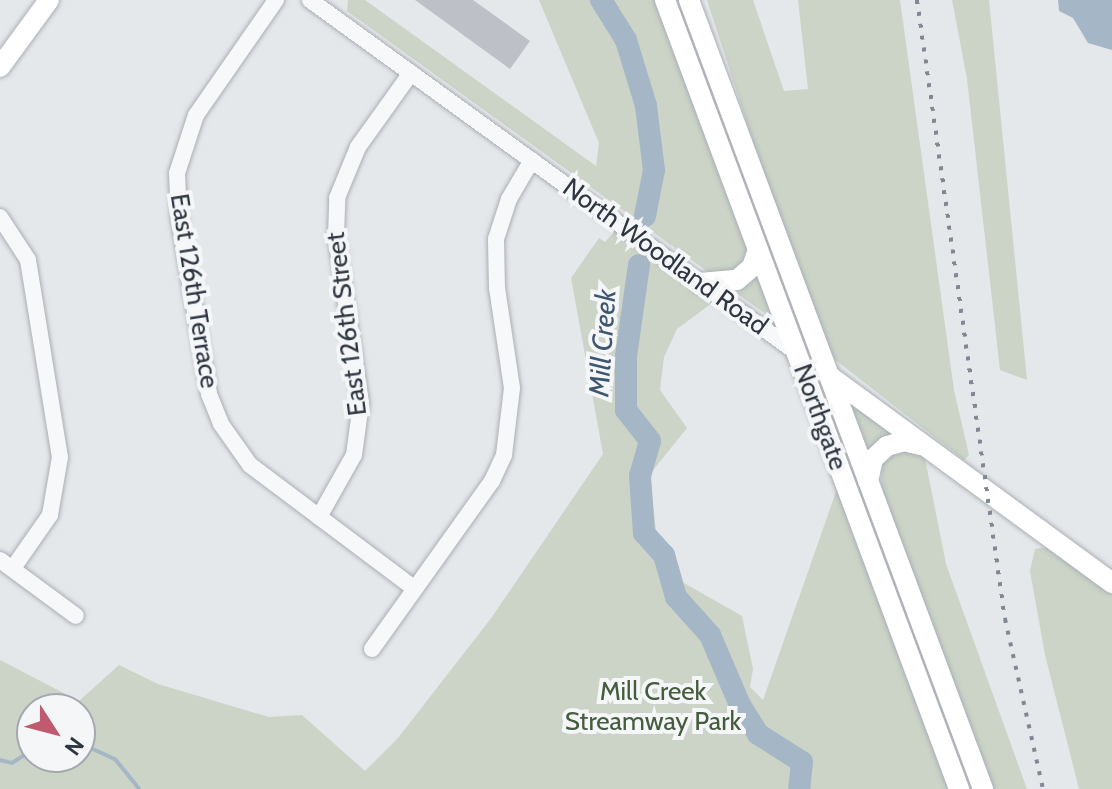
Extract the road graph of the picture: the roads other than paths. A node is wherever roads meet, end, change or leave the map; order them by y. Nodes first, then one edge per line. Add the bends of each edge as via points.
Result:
1 (49, 0) edge
2 (276, 0) edge
3 (310, 0) edge
4 (665, 0) edge
5 (689, 0) edge
6 (0, 67) edge
7 (411, 73) junction
8 (532, 160) junction
9 (0, 217) edge
10 (758, 250) junction
11 (700, 283) junction
12 (796, 352) junction
13 (829, 376) junction
14 (925, 447) junction
15 (868, 481) junction
16 (319, 517) junction
17 (6, 564) edge
18 (1112, 583) edge
19 (414, 588) junction
20 (76, 616) dead end
21 (372, 649) dead end
22 (959, 789) edge
23 (983, 789) edge

1 - 6 main road
2 - 16 street, East 126th Terrace via 196,115 177,173 179,218 202,364 221,424 250,465
3 - 7 street, North Woodland Road
4 - 10 main road, Northgate
5 - 13 main road, Northgate
7 - 8 street, North Woodland Road
7 - 16 street, East 126th Street via 358,147 337,198 336,236 361,403 354,455
8 - 11 street, North Woodland Road
8 - 19 street via 509,199 494,260 512,388 507,443 492,481
9 - 17 street via 18,240 31,272 60,457 50,515
10 - 11 main road via 752,267 737,280
10 - 12 main road, Northgate
11 - 12 street, North Woodland Road
12 - 13 main road, North Woodland Road
12 - 22 main road, Northgate
13 - 14 main road, North Woodland Road
13 - 15 main road, Northgate
14 - 15 main road via 904,441 887,446 873,459
14 - 18 main road, North Woodland Road
15 - 23 main road, Northgate
16 - 19 street
17 - 20 street
19 - 21 street

